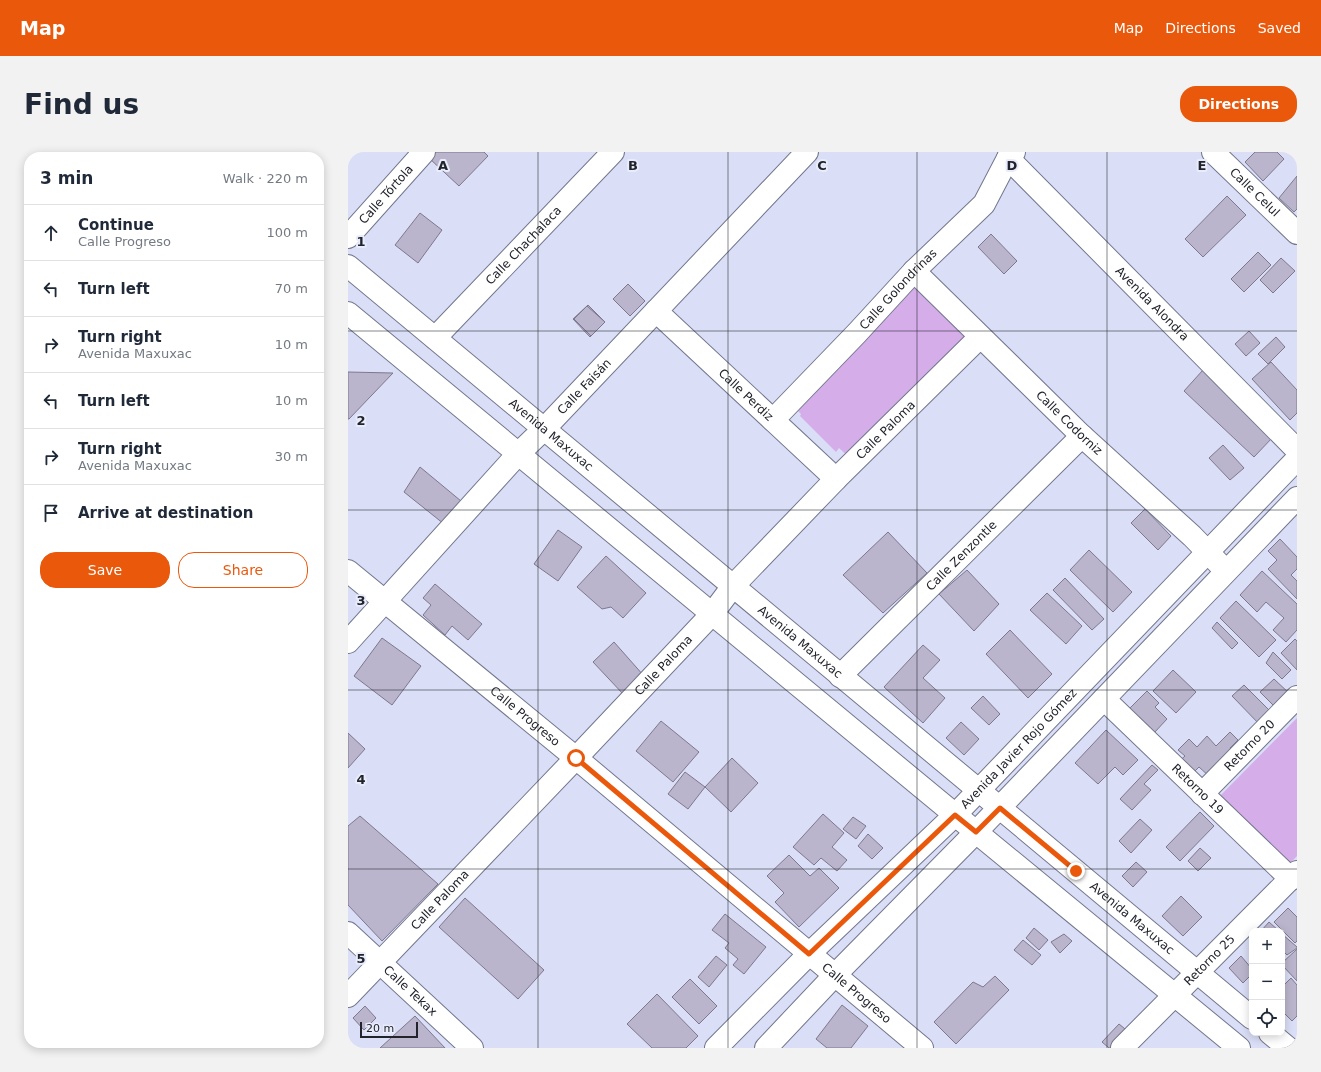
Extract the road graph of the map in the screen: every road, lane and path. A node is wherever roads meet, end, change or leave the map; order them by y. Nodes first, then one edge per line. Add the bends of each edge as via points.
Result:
1 (424, 152) edge
2 (613, 152) edge
3 (1217, 153) edge
4 (802, 154) edge
5 (1011, 155) edge
6 (1297, 233) edge
7 (348, 237) edge
8 (348, 266) edge
9 (914, 271) junction
10 (656, 311) junction
11 (348, 313) edge
12 (980, 337) junction
13 (435, 338) junction
14 (773, 420) junction
15 (544, 429) junction
16 (1082, 436) junction
17 (1297, 450) edge
18 (518, 454) junction
19 (1297, 459) edge
20 (836, 479) junction
21 (1297, 498) edge
22 (1207, 552) junction
23 (348, 571) edge
24 (1226, 572) junction
25 (733, 586) junction
26 (386, 602) junction
27 (712, 614) junction
28 (348, 642) edge
29 (840, 676) junction
30 (1297, 697) edge
31 (1104, 699) junction
32 (910, 733) junction
33 (576, 758) junction
34 (890, 761) junction
35 (978, 790) junction
36 (1202, 794) junction
37 (1000, 808) junction
38 (955, 815) junction
39 (976, 832) junction
40 (1076, 871) junction
41 (1294, 875) edge
42 (1056, 898) junction
43 (348, 934) edge
44 (809, 954) junction
45 (380, 963) junction
46 (1198, 973) junction
47 (834, 976) junction
48 (1174, 995) junction
49 (348, 996) edge
50 (1249, 1016) edge
51 (1274, 1036) edge
52 (472, 1048) edge
53 (716, 1048) edge
54 (766, 1048) edge
55 (922, 1048) edge
56 (1122, 1048) edge
57 (1239, 1048) edge
58 (1288, 1048) edge

1 - 7 street, Calle Tórtola
2 - 13 street, Calle Chachalaca
3 - 6 street, Calle Celul
4 - 10 street, Calle Faisán
5 - 9 street, Calle Golondrinas via 984,204
5 - 17 street, Avenida Alondra
8 - 13 street, Avenida Maxuxac
9 - 12 street, Calle Codorniz
9 - 14 street, Calle Golondrinas
10 - 14 street, Calle Perdiz
10 - 15 street, Calle Faisán
11 - 18 street
12 - 16 street, Calle Codorniz
12 - 20 street, Calle Paloma
13 - 15 street, Avenida Maxuxac
14 - 20 street, Calle Perdiz
15 - 18 street, Calle Faisán
15 - 25 street, Avenida Maxuxac
16 - 22 street, Calle Codorniz
16 - 29 street, Calle Zenzontle
18 - 26 street, Calle Faisán
18 - 27 street
19 - 22 street, Avenida Javier Rojo Gómez
20 - 25 street, Calle Paloma
21 - 24 street
22 - 24 street, Calle Codorniz
22 - 35 street, Avenida Javier Rojo Gómez
23 - 26 street, Calle Progreso
24 - 31 street
25 - 27 street, Calle Paloma
25 - 29 street, Avenida Maxuxac
26 - 28 street, Calle Faisán
26 - 33 street, Calle Progreso
27 - 33 street, Calle Paloma
27 - 34 street
29 - 32 street, Avenida Maxuxac
30 - 36 street, Retorno 20
31 - 36 street, Retorno 19
31 - 37 street
32 - 34 street
32 - 35 street, Avenida Maxuxac
33 - 44 street, Calle Progreso
33 - 45 street, Calle Paloma
34 - 38 street
35 - 37 street, Avenida Maxuxac
35 - 38 street, Avenida Javier Rojo Gómez
36 - 41 street, Retorno 19
37 - 39 street
37 - 40 street, Avenida Maxuxac
38 - 39 street
38 - 44 street, Avenida Javier Rojo Gómez
39 - 42 street
39 - 47 street
40 - 42 street
40 - 46 street, Avenida Maxuxac
41 - 46 street, Retorno 25
42 - 48 street
43 - 45 street, Calle Tekax
44 - 47 street, Calle Progreso
44 - 53 street, Avenida Javier Rojo Gómez
45 - 49 street, Calle Paloma
45 - 52 street, Calle Tekax
46 - 48 street, Retorno 25
46 - 50 street, Avenida Maxuxac
47 - 54 street
47 - 55 street, Calle Progreso
48 - 56 street, Retorno 25
48 - 57 street
51 - 58 street

